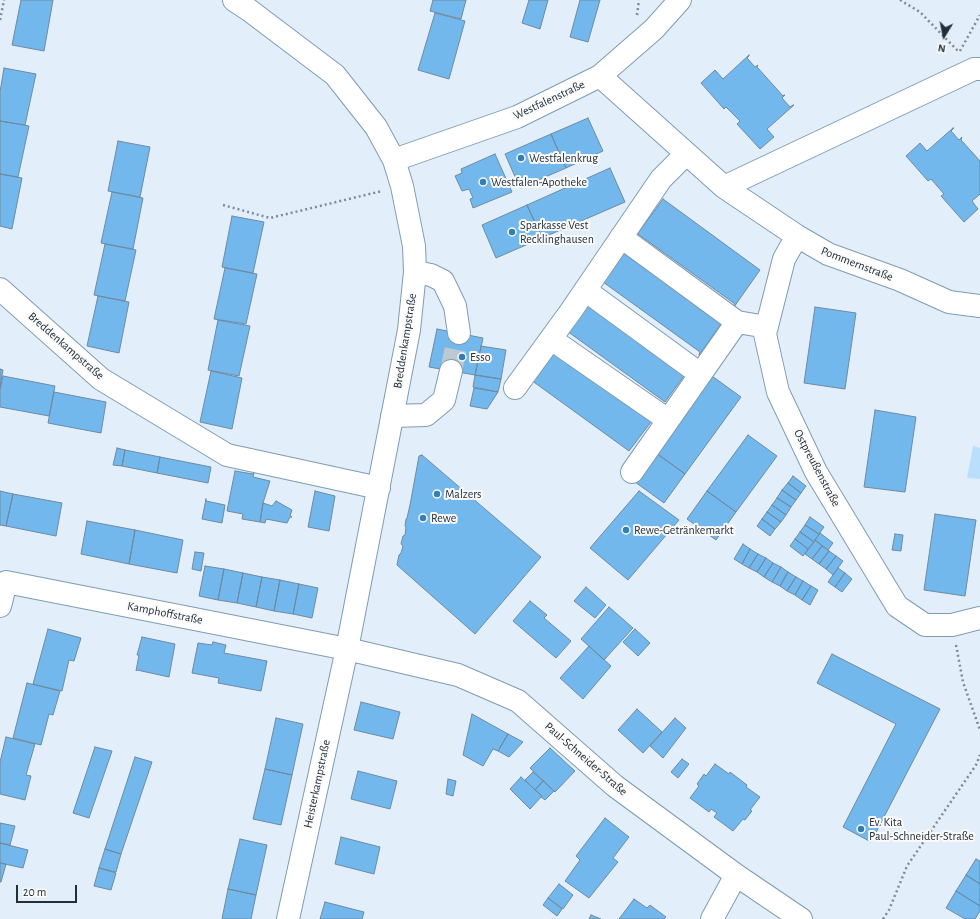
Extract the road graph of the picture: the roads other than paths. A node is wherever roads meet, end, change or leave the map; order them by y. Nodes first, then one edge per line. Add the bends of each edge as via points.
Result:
1 (234, 0) edge
2 (680, 0) edge
3 (977, 69) edge
4 (600, 76) junction
5 (686, 154) junction
6 (394, 160) junction
7 (724, 187) junction
8 (797, 236) junction
9 (622, 237) junction
10 (415, 272) junction
11 (0, 289) edge
12 (585, 290) junction
13 (980, 306) edge
14 (737, 322) junction
15 (767, 327) junction
16 (459, 333) tunnel mouth
17 (551, 339) junction
18 (451, 371) tunnel mouth
19 (700, 374) junction
20 (515, 388) dead end
21 (392, 416) junction
22 (668, 420) junction
23 (632, 472) dead end
24 (379, 488) junction
25 (0, 606) edge
26 (980, 618) edge
27 (347, 649) junction
28 (736, 875) junction
29 (288, 919) edge
30 (712, 919) edge
31 (801, 919) edge

1 - 6 street, Breddenkampstraße via 335,76 376,127
2 - 4 street, Westfalenstraße via 654,29
3 - 7 street
4 - 5 street, Pommernstraße
4 - 6 street, Westfalenstraße via 517,117
5 - 7 street, Pommernstraße
5 - 9 street via 661,179
6 - 10 street, Breddenkampstraße via 414,246
7 - 8 street, Pommernstraße
8 - 13 street, Pommernstraße via 828,254 900,280 949,302
8 - 15 street, Ostpreußenstraße via 784,259
9 - 12 street
9 - 14 street
10 - 16 street via 431,275 443,281 455,306
10 - 21 street, Breddenkampstraße via 409,330
11 - 24 street, Breddenkampstraße via 101,379 227,455
12 - 17 street
12 - 19 street
14 - 15 street
14 - 19 street
15 - 26 street, Ostpreußenstraße via 765,334 778,392 816,472 897,606 925,625 952,625
17 - 20 street
17 - 22 street
18 - 21 street via 444,400 426,415
19 - 22 street
21 - 24 street, Breddenkampstraße
22 - 23 street
24 - 27 street, Breddenkampstraße
25 - 27 street, Kamphoffstraße via 6,582
27 - 28 street, Paul-Schneider-Straße via 458,676 518,701 615,786
27 - 29 street, Heisterkampstraße
28 - 30 street
28 - 31 street, Paul-Schneider-Straße

